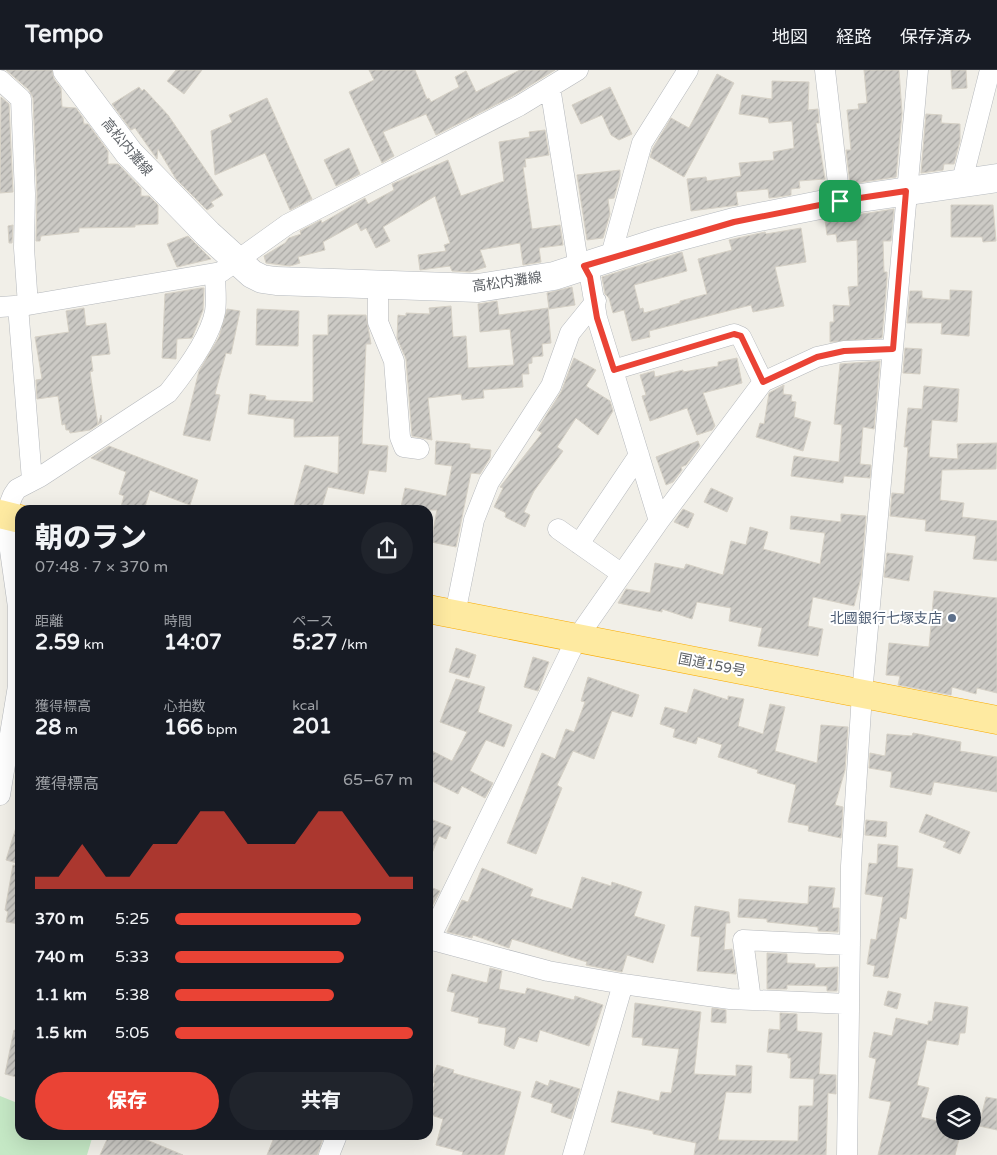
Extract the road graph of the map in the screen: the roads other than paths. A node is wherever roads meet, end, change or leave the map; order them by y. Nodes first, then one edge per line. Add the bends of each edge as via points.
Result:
1 (67, 70) edge
2 (688, 70) edge
3 (826, 70) edge
4 (918, 70) edge
5 (990, 70) edge
6 (561, 77) edge
7 (0, 80) edge
8 (997, 178) edge
9 (962, 181) junction
10 (906, 191) junction
11 (840, 201) junction
12 (613, 257) junction
13 (584, 266) junction
14 (226, 267) junction
15 (378, 286) junction
16 (15, 306) edge
17 (596, 310) junction
18 (893, 349) junction
19 (614, 370) junction
20 (763, 382) junction
21 (419, 449) dead end
22 (639, 455) junction
23 (32, 480) junction
24 (8, 516) edge
25 (659, 521) junction
26 (558, 529) dead end
27 (579, 544) junction
28 (622, 574) junction
29 (15, 580) edge
30 (433, 610) edge
31 (456, 614) junction
32 (577, 638) junction
33 (862, 694) junction
34 (15, 704) edge
35 (997, 720) edge
36 (0, 795) edge
37 (433, 930) edge
38 (433, 941) edge
39 (850, 945) junction
40 (623, 984) junction
41 (751, 1000) junction
42 (849, 1004) junction
43 (336, 1140) edge
44 (329, 1155) edge
45 (573, 1155) edge
46 (847, 1155) edge

1 - 14 main road, 高松内灘線 via 128,153
2 - 12 street via 642,143
3 - 11 street
4 - 10 street
5 - 9 street
6 - 13 street via 577,256
6 - 14 street via 519,106 288,224
7 - 16 street via 21,99 24,248
8 - 9 main road, 高松内灘線
9 - 10 main road, 高松内灘線
10 - 11 main road, 高松内灘線
10 - 18 street
11 - 12 main road, 高松内灘線 via 734,222
12 - 13 main road, 高松内灘線
13 - 15 main road, 高松内灘線 via 554,276 478,288
13 - 17 street via 590,277
14 - 15 main road, 高松内灘線 via 262,279
14 - 16 street
14 - 23 street via 210,327 168,393
15 - 21 street via 378,322 394,361 400,437 404,447
16 - 23 street
17 - 19 street
17 - 31 street via 570,333 551,386 489,482 474,520
18 - 20 street via 844,351 817,357
18 - 33 street
19 - 20 street via 734,334 741,336
19 - 22 street
20 - 25 street
22 - 25 street
22 - 27 street
23 - 24 street via 12,495
24 - 29 street
25 - 28 street
26 - 27 street
27 - 28 street
28 - 32 street
30 - 31 highway, 国道159号
31 - 32 highway, 国道159号
32 - 33 highway, 国道159号
32 - 37 street
33 - 35 highway, 国道159号
33 - 39 street via 851,866
34 - 36 street
38 - 40 street via 548,971
39 - 41 street via 743,940
39 - 42 street
40 - 41 street
40 - 45 street
41 - 42 street
42 - 46 street
43 - 44 street

